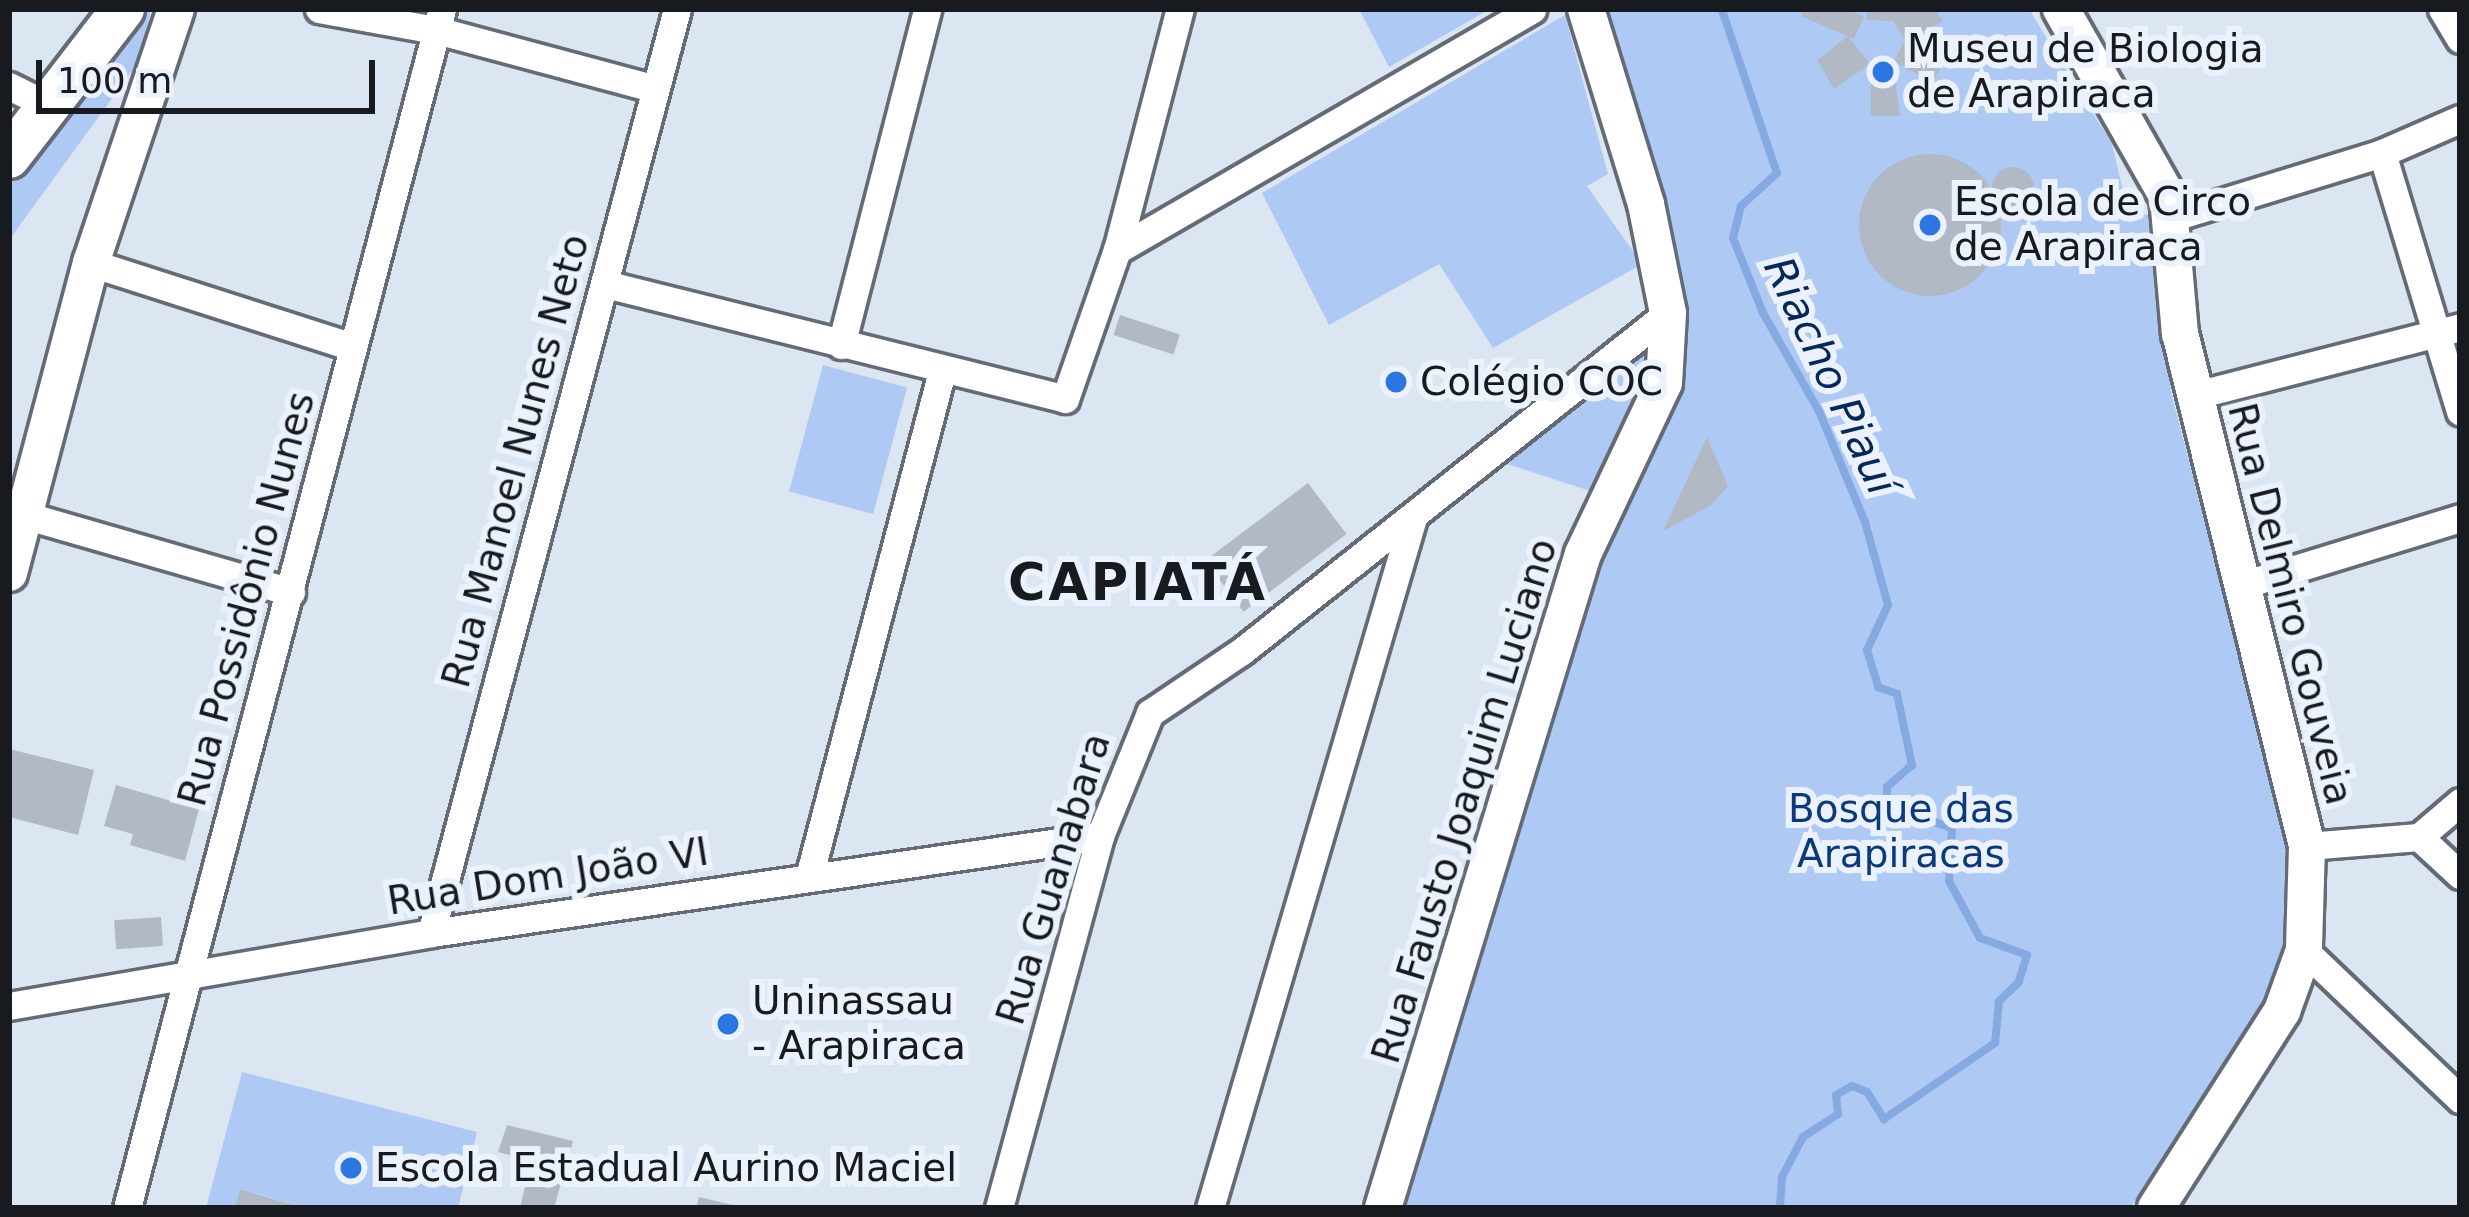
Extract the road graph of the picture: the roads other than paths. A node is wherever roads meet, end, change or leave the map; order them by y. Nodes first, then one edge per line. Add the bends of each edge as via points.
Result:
1 (123, 9) edge
2 (176, 9) edge
3 (319, 9) edge
4 (677, 9) edge
5 (927, 9) edge
6 (1180, 9) edge
7 (1532, 9) edge
8 (1586, 9) edge
9 (2061, 9) edge
10 (2442, 9) edge
11 (439, 19) edge
12 (2460, 40) edge
13 (9, 86) edge
14 (653, 88) junction
15 (47, 105) junction
16 (2460, 119) edge
17 (2383, 153) junction
18 (9, 157) edge
19 (2171, 218) junction
20 (1117, 250) junction
21 (91, 263) junction
22 (604, 284) junction
23 (1668, 313) junction
24 (2447, 329) edge
25 (842, 345) junction
26 (353, 347) junction
27 (942, 370) junction
28 (2196, 394) junction
29 (2460, 412) edge
30 (24, 515) junction
31 (1413, 518) junction
32 (2460, 518) edge
33 (9, 573) edge
34 (2246, 584) junction
35 (290, 592) junction
36 (2460, 802) edge
37 (1100, 836) junction
38 (2419, 837) junction
39 (2307, 846) junction
40 (2460, 875) edge
41 (809, 877) junction
42 (431, 933) junction
43 (2304, 950) junction
44 (190, 974) junction
45 (9, 1006) edge
46 (2460, 1100) edge
47 (127, 1208) edge
48 (999, 1208) edge
49 (1210, 1208) edge
50 (1383, 1208) edge
51 (2156, 1208) edge

1 - 15 main road
2 - 21 street
3 - 11 street
4 - 14 street, Rua Manoel Nunes Neto
5 - 25 street
6 - 20 street
7 - 20 street
8 - 23 street, Rua Fausto Joaquim Luciano via 1646,204
9 - 19 street, Rua Delmiro Gouveia via 2150,154
10 - 12 street
11 - 14 street
11 - 26 street, Rua Possidônio Nunes
13 - 15 street
14 - 22 street, Rua Manoel Nunes Neto
15 - 18 main road
16 - 17 street
17 - 19 street
17 - 24 street
19 - 28 street, Rua Delmiro Gouveia via 2180,333
20 - 27 street via 1065,399
21 - 26 street
21 - 30 street
22 - 25 street
22 - 42 street, Rua Manoel Nunes Neto
23 - 31 street
23 - 50 street, Rua Fausto Joaquim Luciano via 1664,383 1583,554
24 - 28 street
24 - 29 street
25 - 27 street
26 - 35 street, Rua Possidônio Nunes
27 - 41 street
28 - 34 street, Rua Delmiro Gouveia
30 - 33 street
30 - 35 street
31 - 37 street, Rua Guanabara via 1150,713
31 - 49 street
32 - 34 street
34 - 39 street, Rua Delmiro Gouveia
35 - 44 street, Rua Possidônio Nunes
36 - 38 street
37 - 41 street, Rua Dom João VI
37 - 48 street, Rua Guanabara
38 - 39 street
38 - 40 street
39 - 43 street, Rua Delmiro Gouveia
41 - 42 street, Rua Dom João VI
42 - 44 street, Rua Dom João VI
43 - 46 street
43 - 51 street, Rua Delmiro Gouveia via 2249,1073
44 - 45 street, Rua Dom João VI
44 - 47 street, Rua Possidônio Nunes

